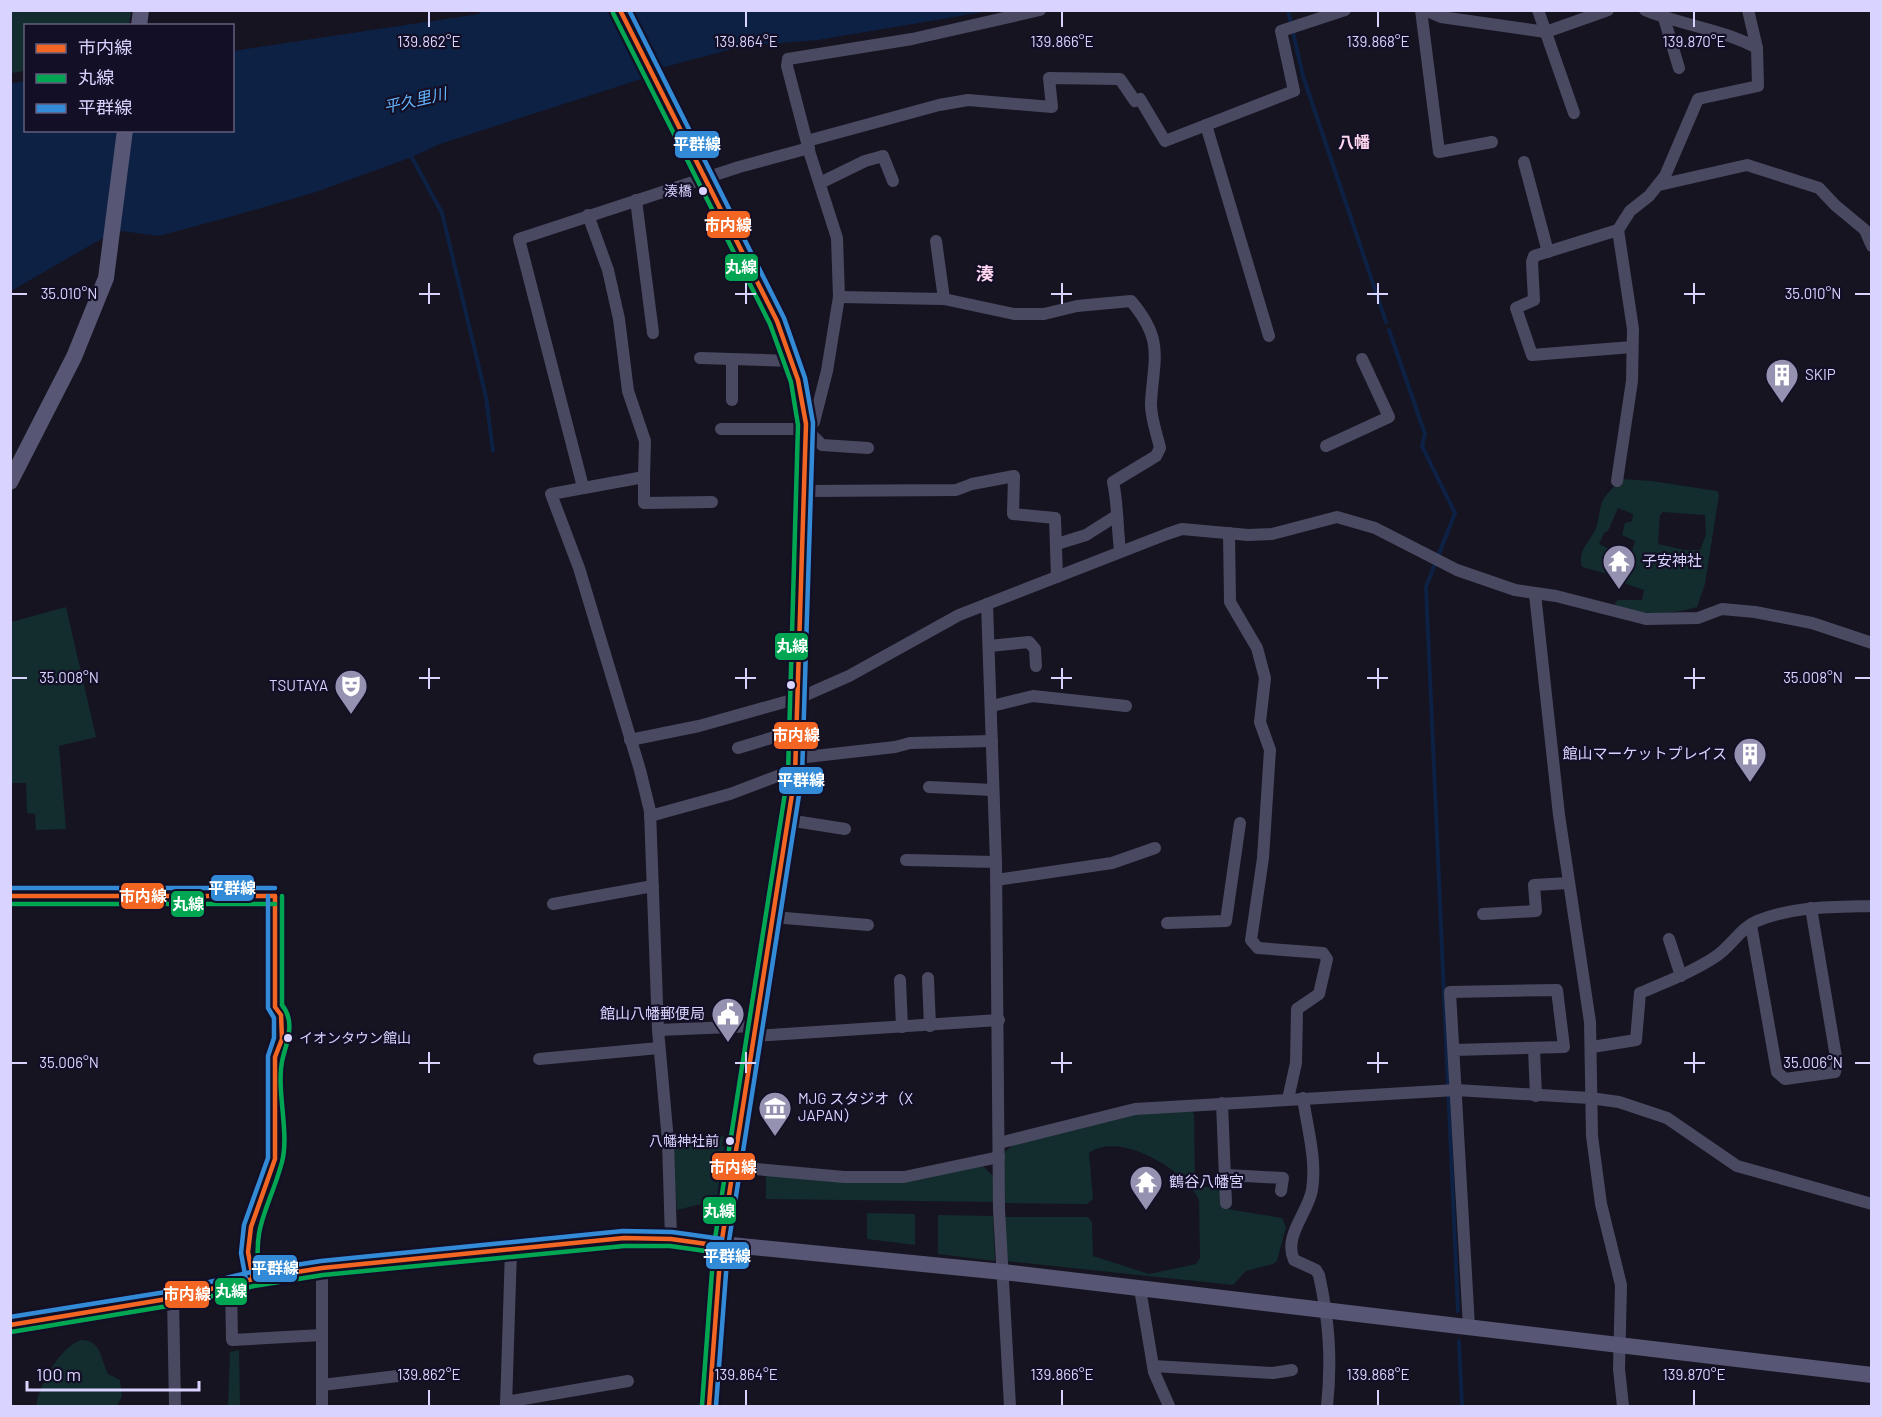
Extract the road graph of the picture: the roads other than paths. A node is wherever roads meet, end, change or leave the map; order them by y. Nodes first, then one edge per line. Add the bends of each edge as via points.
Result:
1 (620, 10) edge
2 (1040, 10) edge
3 (1305, 10) edge
4 (1345, 10) edge
5 (1423, 10) edge
6 (1538, 10) edge
7 (1608, 10) edge
8 (1645, 10) edge
9 (1748, 10) edge
10 (1680, 15) edge
11 (1664, 18) junction
12 (1311, 22) junction
13 (1546, 32) junction
14 (1757, 48) junction
15 (1679, 68) dead end
16 (1574, 113) dead end
17 (1206, 125) junction
18 (125, 132) edge
19 (1492, 142) dead end
20 (808, 145) junction
21 (1524, 162) dead end
22 (706, 178) junction
23 (893, 181) dead end
24 (820, 183) junction
25 (1659, 185) junction
26 (636, 200) junction
27 (588, 215) junction
28 (1618, 230) junction
29 (936, 241) dead end
30 (1872, 246) edge
31 (1548, 252) junction
32 (838, 297) junction
33 (944, 299) junction
34 (653, 333) dead end
35 (1269, 336) dead end
36 (1632, 347) junction
37 (700, 358) dead end
38 (732, 359) junction
39 (1362, 359) dead end
40 (792, 361) junction
41 (732, 400) dead end
42 (721, 429) dead end
43 (806, 429) junction
44 (1326, 446) dead end
45 (868, 448) dead end
46 (644, 477) junction
47 (1617, 481) dead end
48 (10, 482) edge
49 (583, 487) junction
50 (806, 491) junction
51 (712, 502) dead end
52 (1116, 516) junction
53 (1229, 532) junction
54 (1057, 544) junction
55 (1120, 550) junction
56 (1058, 577) junction
57 (1535, 594) junction
58 (987, 604) junction
59 (1872, 643) edge
60 (989, 646) junction
61 (1036, 666) dead end
62 (799, 698) junction
63 (992, 706) junction
64 (1126, 706) dead end
65 (798, 730) junction
66 (630, 740) junction
67 (992, 741) junction
68 (738, 748) dead end
69 (796, 763) junction
70 (929, 787) dead end
71 (993, 790) junction
72 (650, 816) junction
73 (788, 820) junction
74 (1240, 824) dead end
75 (845, 829) dead end
76 (1155, 848) dead end
77 (906, 860) dead end
78 (996, 862) junction
79 (996, 880) junction
80 (1569, 883) junction
81 (653, 886) junction
82 (553, 904) dead end
83 (1872, 906) edge
84 (1811, 908) junction
85 (1483, 914) dead end
86 (773, 917) junction
87 (1167, 923) dead end
88 (868, 925) dead end
89 (1751, 925) junction
90 (1669, 939) dead end
91 (1681, 976) junction
92 (928, 978) dead end
93 (900, 980) dead end
94 (999, 1020) junction
95 (930, 1026) junction
96 (902, 1027) junction
97 (658, 1030) junction
98 (755, 1031) junction
99 (1592, 1047) junction
100 (659, 1048) junction
101 (1534, 1049) junction
102 (1454, 1050) junction
103 (539, 1059) dead end
104 (1451, 1091) junction
105 (1536, 1096) junction
106 (1303, 1098) junction
107 (1590, 1098) junction
108 (1288, 1099) junction
109 (1222, 1103) junction
110 (999, 1143) junction
111 (999, 1157) junction
112 (733, 1167) junction
113 (1227, 1175) junction
114 (1281, 1191) dead end
115 (1226, 1203) dead end
116 (1872, 1204) edge
117 (671, 1239) junction
118 (721, 1246) junction
119 (511, 1250) junction
120 (322, 1268) junction
121 (1003, 1272) junction
122 (231, 1284) junction
123 (1140, 1289) junction
124 (173, 1298) junction
125 (1327, 1310) junction
126 (10, 1324) edge
127 (1469, 1327) junction
128 (322, 1335) junction
129 (1619, 1345) junction
130 (1153, 1366) junction
131 (1292, 1370) dead end
132 (406, 1375) dead end
133 (1872, 1375) edge
134 (628, 1382) dead end
135 (322, 1385) junction
136 (506, 1405) edge
137 (175, 1407) edge
138 (322, 1407) edge
139 (709, 1407) edge
140 (1010, 1407) edge
141 (1169, 1407) edge
142 (1328, 1407) edge
143 (1623, 1407) edge

1 - 22 street
2 - 20 street via 912,39 788,59
3 - 12 street
4 - 12 street
5 - 13 street via 1441,17
5 - 19 street via 1439,152
6 - 13 street
7 - 13 street
8 - 11 street
9 - 14 street
10 - 11 street
10 - 14 street
11 - 15 street
12 - 17 street via 1281,31 1294,91
13 - 16 street
14 - 25 street via 1758,86 1698,99
17 - 20 street via 1164,141 1140,99 1135,101 1120,80 1049,78 1052,107 968,100 939,105
17 - 35 street
18 - 48 street via 106,278 93,316
20 - 22 street
20 - 24 street
21 - 31 street
22 - 26 street
22 - 40 street via 773,312
23 - 24 street via 883,156 865,160
24 - 32 street via 837,238
25 - 28 street via 1630,212
25 - 30 street via 1747,165 1819,188 1865,230
26 - 27 street
26 - 34 street
27 - 46 street via 608,270 619,319 628,391 645,441
27 - 49 street via 519,238
28 - 31 street
28 - 36 street via 1633,329
29 - 33 street
31 - 36 street via 1534,256 1532,262 1534,300 1515,308 1532,355
32 - 33 street
32 - 43 street via 827,370 814,422
33 - 52 street via 1014,314 1044,314 1077,306 1131,301 1142,313 1154,346 1151,404 1160,448 1156,456 1113,482
36 - 47 street via 1632,381
37 - 38 street
38 - 40 street
38 - 41 street
39 - 44 street via 1389,417
40 - 43 street
42 - 43 street
43 - 45 street via 822,445
43 - 50 street
46 - 49 street
46 - 51 street via 644,503
49 - 66 street via 551,494 579,567
50 - 54 street via 956,490 1014,476 1013,513 1055,518
50 - 62 street
52 - 54 street via 1086,535
52 - 55 street
53 - 55 street via 1182,529
53 - 57 street via 1272,534 1337,517 1375,528 1477,578
53 - 108 street via 1230,602 1257,648 1265,678 1260,722 1270,750 1263,858 1251,940 1258,948 1323,953 1327,959 1319,994 1297,1010 1296,1064
54 - 56 street
55 - 56 street
56 - 58 street
57 - 59 street via 1646,619 1698,618 1722,609 1755,612 1812,623
57 - 80 street
58 - 60 street
58 - 62 street
60 - 61 street via 1029,642 1035,649
60 - 63 street
62 - 65 street
62 - 66 street via 699,726
63 - 64 street via 1033,696
63 - 67 street
65 - 68 street
65 - 69 street
66 - 72 street
67 - 69 street via 910,743
67 - 71 street
69 - 72 street via 730,794
69 - 73 street
70 - 71 street
71 - 78 street
72 - 81 street
73 - 75 street
73 - 86 street
74 - 87 street via 1226,921
76 - 79 street via 1113,863
77 - 78 street
78 - 79 street
79 - 94 street
80 - 85 street via 1534,885 1536,910
80 - 99 street
81 - 82 street
81 - 97 street
83 - 84 street
84 - 89 street
84 - 89 street via 1837,1064 1835,1072 1785,1079 1777,1072
86 - 88 street
86 - 98 street
89 - 91 street via 1718,956
90 - 91 street
91 - 99 street via 1640,993 1636,1040
92 - 95 street
93 - 96 street
94 - 95 street
94 - 110 street
95 - 96 street
96 - 98 street
97 - 98 street
97 - 100 street
98 - 112 street
99 - 107 street
100 - 103 street
100 - 117 street via 668,1141
101 - 102 street
101 - 102 street via 1564,1047 1557,990 1450,992
101 - 105 street
102 - 104 street
104 - 105 street
104 - 106 street
104 - 127 street
105 - 107 street
106 - 108 street
106 - 125 street via 1314,1177 1293,1238 1292,1255 1294,1260 1316,1270
107 - 116 street via 1619,1102 1667,1118 1737,1166
107 - 129 street via 1601,1204 1621,1285
108 - 109 street
109 - 110 street via 1135,1109
109 - 113 street
110 - 111 street
111 - 112 street via 904,1178
111 - 121 street
112 - 118 street
113 - 114 street via 1283,1178
113 - 115 street
117 - 118 street
117 - 119 street via 597,1240
118 - 121 street
118 - 139 street
119 - 120 street
119 - 136 street
120 - 122 street
120 - 128 street
121 - 123 street
121 - 140 street
122 - 124 street
122 - 128 street via 232,1340
123 - 125 street
123 - 130 street
124 - 126 street
124 - 137 street
125 - 127 street
125 - 142 street via 1332,1362
127 - 129 street
128 - 135 street
129 - 133 street
129 - 143 street
130 - 131 street via 1273,1373
130 - 141 street
132 - 135 street
134 - 136 street
135 - 138 street

